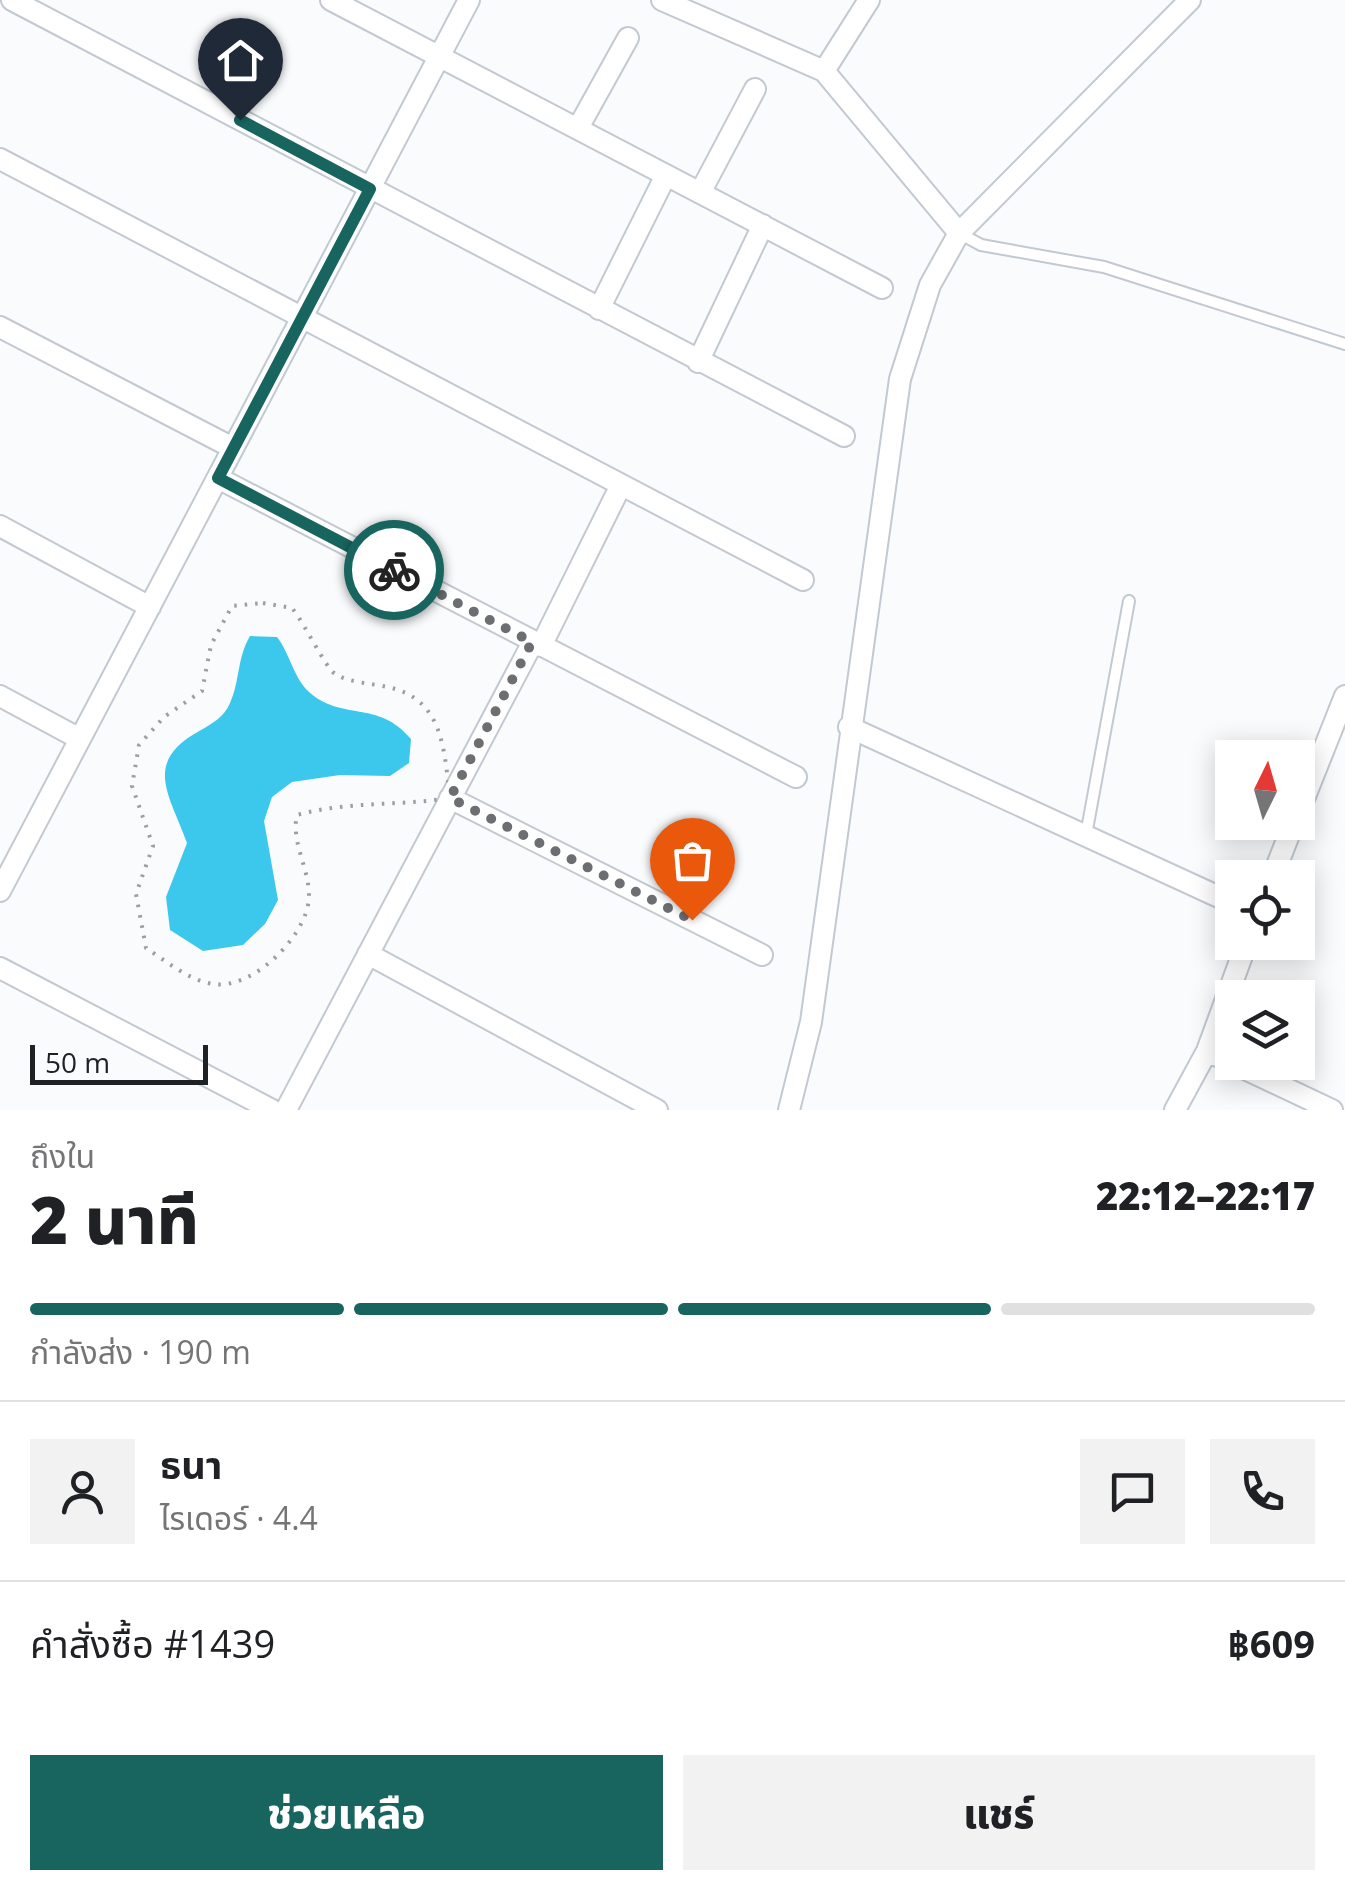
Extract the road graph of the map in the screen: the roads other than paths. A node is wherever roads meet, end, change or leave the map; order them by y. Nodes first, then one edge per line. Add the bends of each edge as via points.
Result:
1 (12, 0) edge
2 (331, 0) edge
3 (469, 0) edge
4 (662, 0) edge
5 (869, 0) edge
6 (1160, 0) edge
7 (1183, 8) edge
8 (628, 38) dead end
9 (440, 56) junction
10 (824, 70) junction
11 (755, 90) dead end
12 (578, 128) junction
13 (0, 159) edge
14 (666, 175) junction
15 (370, 189) junction
16 (700, 192) junction
17 (763, 224) junction
18 (958, 234) junction
19 (882, 288) dead end
20 (598, 309) junction
21 (302, 318) junction
22 (0, 327) edge
23 (1345, 344) edge
24 (698, 362) junction
25 (844, 436) dead end
26 (233, 448) junction
27 (218, 478) junction
28 (620, 487) junction
29 (0, 526) edge
30 (803, 580) dead end
31 (1130, 602) dead end
32 (150, 607) junction
33 (537, 644) junction
34 (0, 696) edge
35 (1345, 696) edge
36 (848, 727) junction
37 (80, 738) junction
38 (1315, 771) edge
39 (796, 777) dead end
40 (450, 798) junction
41 (1085, 836) junction
42 (1, 885) edge
43 (1215, 896) edge
44 (368, 954) junction
45 (762, 955) dead end
46 (1240, 960) edge
47 (0, 968) edge
48 (1207, 1051) junction
49 (272, 1110) edge
50 (286, 1110) edge
51 (658, 1110) edge
52 (789, 1110) edge
53 (1175, 1110) edge
54 (1330, 1110) edge

1 - 15 street
2 - 9 street
3 - 9 street
4 - 10 street
5 - 10 street
6 - 7 street
7 - 18 street
8 - 12 street
9 - 12 street
9 - 15 street
10 - 18 street
11 - 16 street
12 - 14 street
13 - 21 street
14 - 16 street
14 - 20 street
15 - 20 street
15 - 21 street
16 - 17 street
17 - 19 street
17 - 24 street
18 - 23 lane via 982,245 1104,267
18 - 36 street via 930,285 900,379
20 - 24 street
21 - 26 street
21 - 28 street
22 - 26 street
24 - 25 street
26 - 27 street
27 - 32 street
27 - 33 street
28 - 30 street
28 - 33 street
29 - 32 street
31 - 41 lane
32 - 37 street
33 - 39 street
33 - 40 street
34 - 37 street
35 - 38 street
36 - 41 street
36 - 52 street via 811,1022
37 - 42 street
40 - 44 street
40 - 45 street
41 - 43 street
44 - 50 street
44 - 51 street
46 - 48 street
47 - 49 street
48 - 53 street
48 - 54 street

